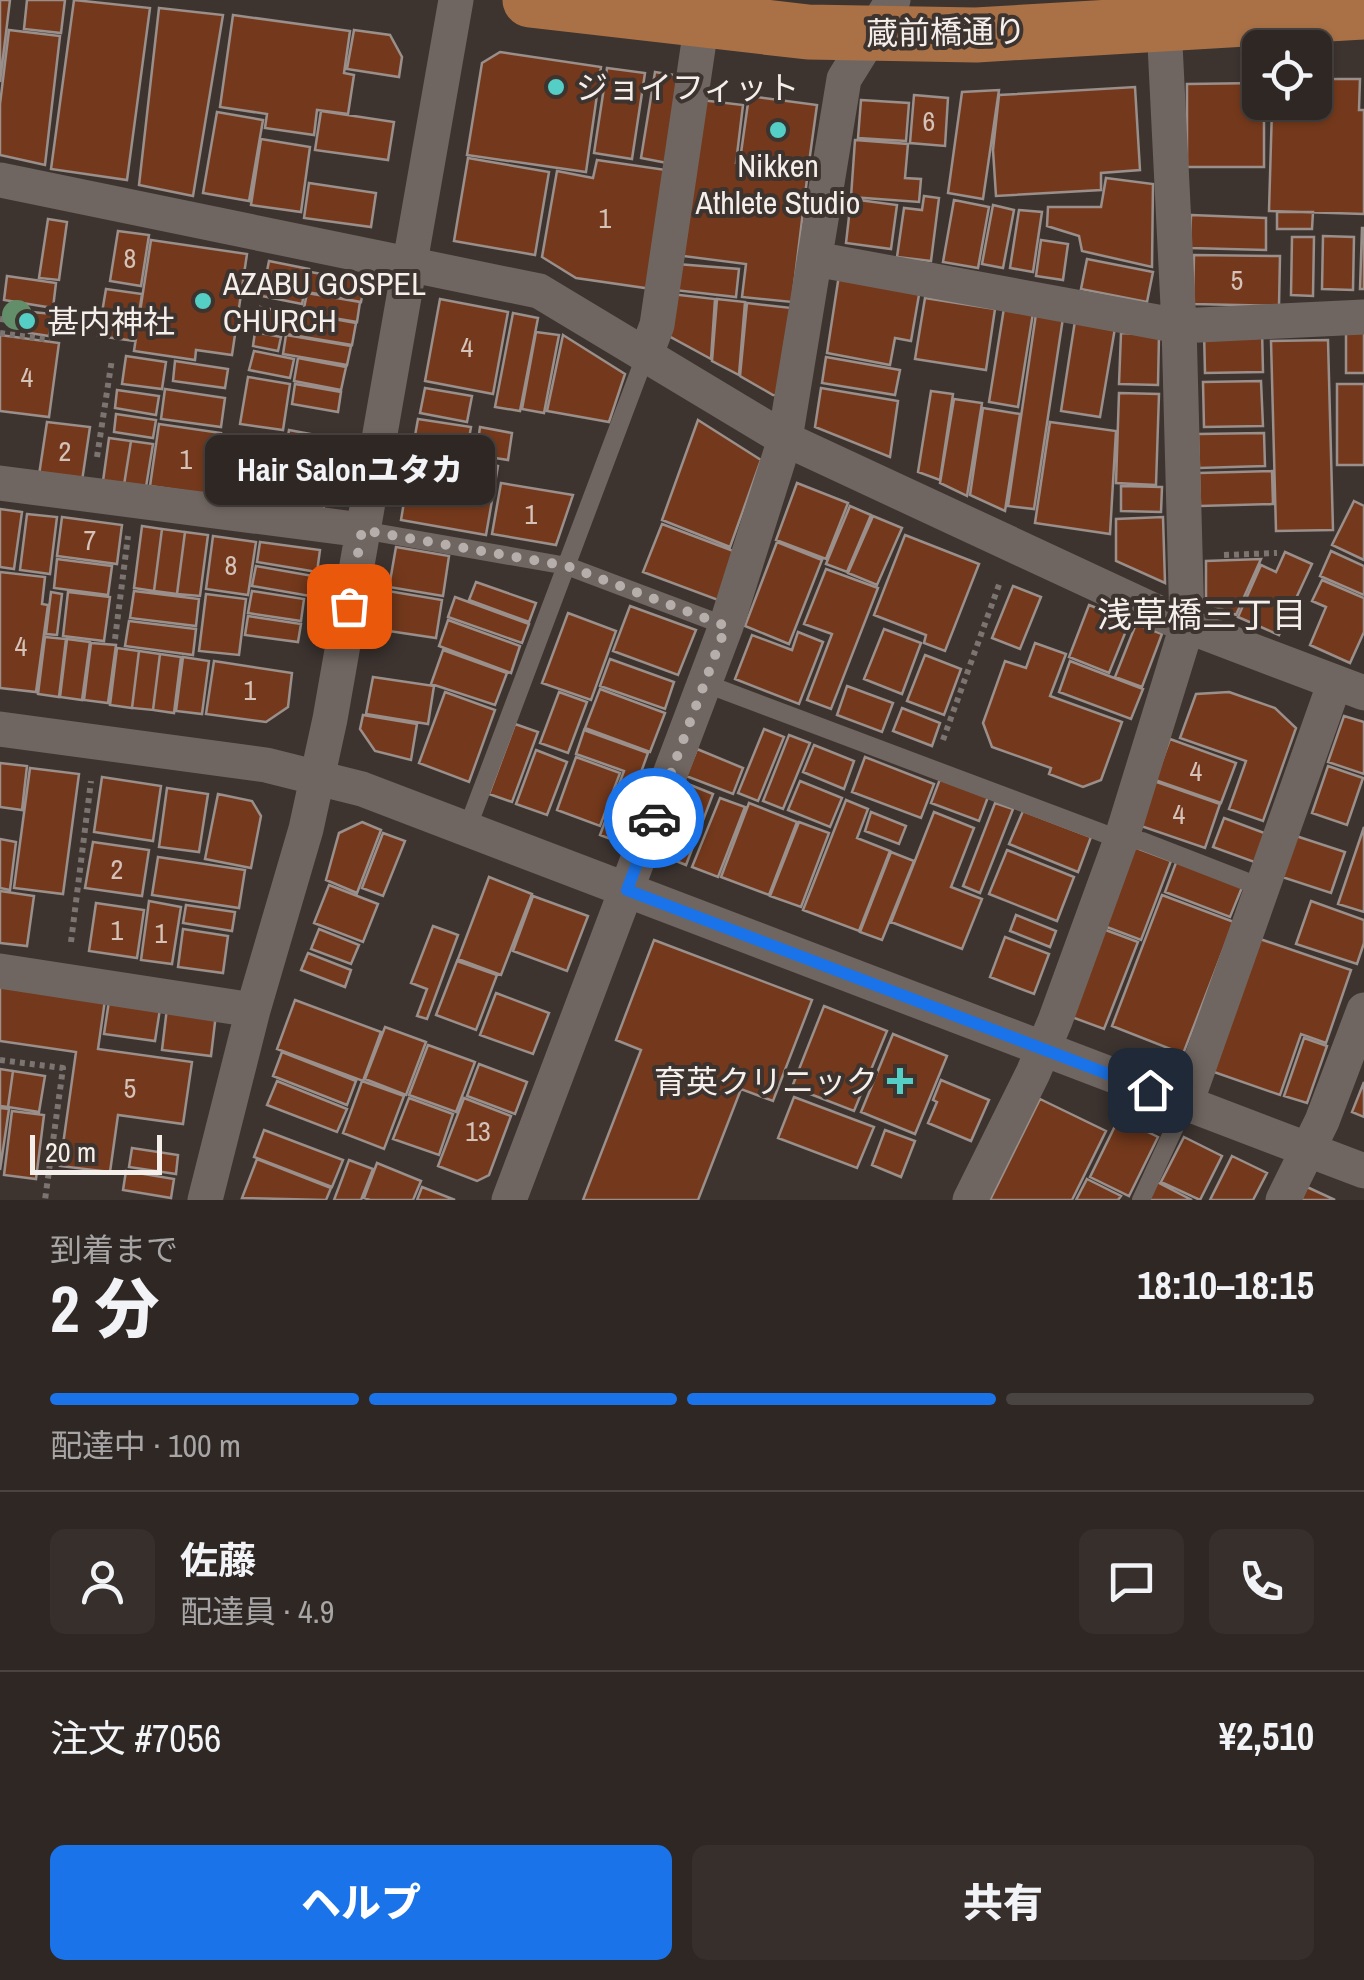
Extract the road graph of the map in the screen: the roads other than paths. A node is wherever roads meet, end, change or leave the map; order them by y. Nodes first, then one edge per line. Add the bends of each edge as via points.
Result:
1 (456, 0) edge
2 (530, 0) edge
3 (1364, 12) edge
4 (883, 17) edge
5 (702, 21) junction
6 (1164, 24) junction
7 (1, 186) edge
8 (815, 258) junction
9 (409, 265) junction
10 (1364, 316) edge
11 (1179, 326) junction
12 (646, 354) junction
13 (785, 439) junction
14 (0, 483) edge
15 (362, 530) junction
16 (567, 566) junction
17 (726, 626) junction
18 (1188, 626) junction
19 (704, 683) junction
20 (1350, 687) edge
21 (0, 729) edge
22 (318, 777) junction
23 (467, 829) junction
24 (1120, 840) junction
25 (1262, 888) junction
26 (627, 890) junction
27 (0, 971) edge
28 (253, 1010) junction
29 (1364, 1010) edge
30 (1043, 1048) junction
31 (1186, 1104) junction
32 (1308, 1150) junction
33 (1364, 1171) edge
34 (205, 1200) edge
35 (509, 1200) edge
36 (970, 1200) edge
37 (1140, 1200) edge
38 (1283, 1200) edge

1 - 9 street
2 - 5 main road, 蔵前橋通り
3 - 6 main road, 蔵前橋通り
4 - 5 main road, 蔵前橋通り via 808,32
4 - 6 main road, 蔵前橋通り via 976,35
4 - 8 street via 844,79
5 - 12 street via 657,325
6 - 11 street
7 - 9 street
8 - 11 street
8 - 13 street
9 - 12 street via 540,291
9 - 15 street
10 - 11 street
11 - 18 street
12 - 13 street
12 - 16 lane
13 - 17 street
13 - 18 street
14 - 15 street
15 - 16 lane
15 - 22 street
16 - 17 lane
16 - 23 lane
17 - 19 street
18 - 20 street
18 - 24 street
19 - 24 lane
19 - 26 street
20 - 25 street
21 - 22 street
22 - 23 street
22 - 28 street
23 - 26 street
24 - 25 lane via 1142,841
24 - 30 street
25 - 31 street
26 - 30 street
26 - 35 street
27 - 28 street
28 - 34 street
29 - 32 street
30 - 31 street
30 - 36 street
31 - 32 street
31 - 37 lane
32 - 33 street
32 - 38 street

